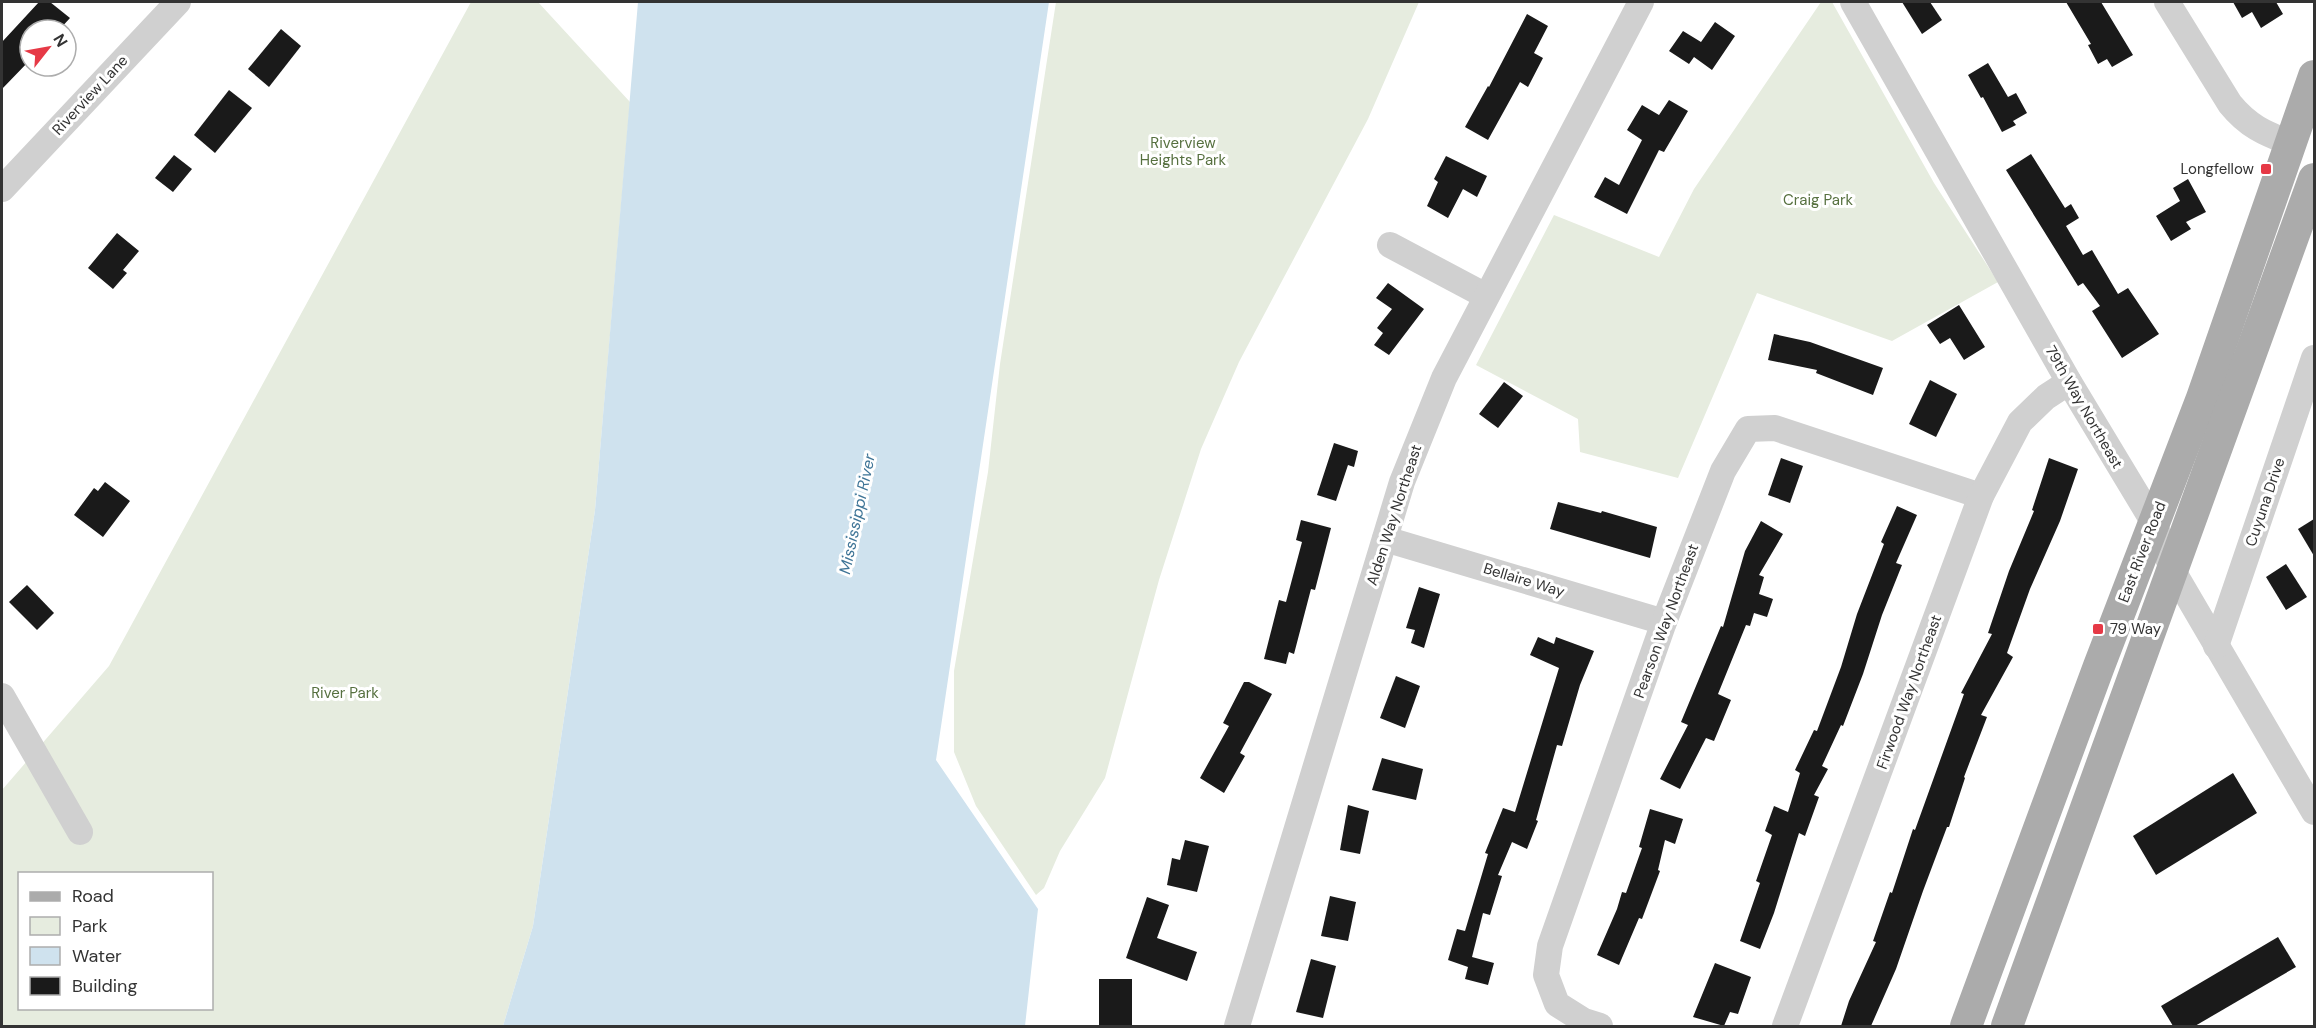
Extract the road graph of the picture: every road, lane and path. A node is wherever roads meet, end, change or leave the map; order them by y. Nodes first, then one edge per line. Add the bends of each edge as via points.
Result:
1 (178, 2) edge
2 (1641, 2) edge
3 (1853, 2) edge
4 (2167, 2) edge
5 (2314, 76) edge
6 (2290, 143) junction
7 (2314, 179) edge
8 (2, 189) edge
9 (1390, 245) dead end
10 (1486, 296) junction
11 (2314, 358) edge
12 (2069, 382) junction
13 (1981, 496) junction
14 (2154, 523) junction
15 (1385, 539) junction
16 (2173, 571) junction
17 (1664, 622) junction
18 (2216, 646) junction
19 (2, 696) edge
20 (2314, 812) edge
21 (80, 832) dead end
22 (1237, 1026) edge
23 (1600, 1026) edge
24 (1785, 1026) edge
25 (1966, 1026) edge
26 (2007, 1026) edge

1 - 8 street, Riverview Lane
2 - 10 street, Alden Way Northeast
3 - 12 street, 79th Way Northeast
4 - 6 street via 2243,120 2262,133
5 - 6 main road, East River Road
6 - 14 main road, East River Road via 2202,398
7 - 16 main road
9 - 10 street
10 - 15 street, Alden Way Northeast via 1428,416
11 - 18 street, Cuyuna Drive
12 - 13 street, Firwood Way Northeast via 2020,422
12 - 14 street, 79th Way Northeast
13 - 17 street, Pearson Way Northeast via 1775,428 1748,429 1723,471
13 - 24 street, Firwood Way Northeast
14 - 16 street, 79th Way Northeast
14 - 25 main road, East River Road
15 - 17 street, Bellaire Way
15 - 22 street, Alden Way Northeast
16 - 18 street, 79th Way Northeast
16 - 26 main road
17 - 23 street, Pearson Way Northeast via 1550,946 1546,975 1557,1004
18 - 20 street, 79th Way Northeast
19 - 21 street

